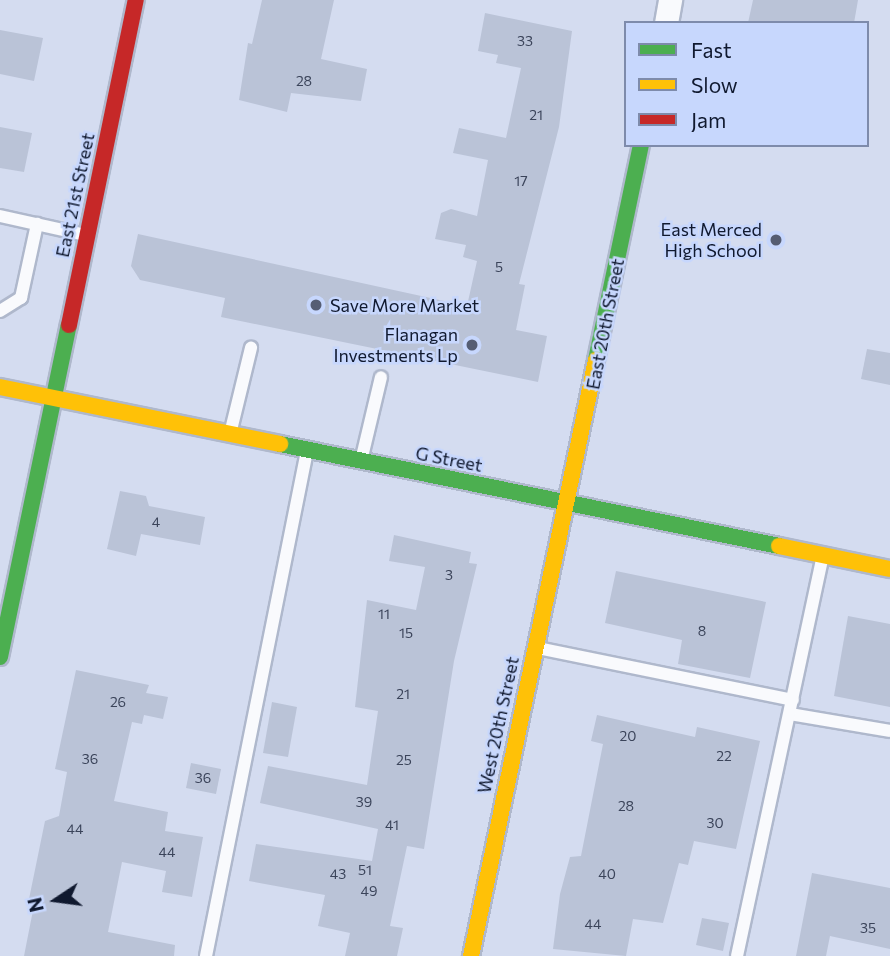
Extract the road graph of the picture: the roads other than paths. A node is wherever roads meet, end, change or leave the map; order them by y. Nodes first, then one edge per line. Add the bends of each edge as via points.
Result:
1 (136, 0) edge
2 (670, 0) edge
3 (666, 21) edge
4 (641, 147) edge
5 (0, 216) edge
6 (37, 224) junction
7 (85, 235) junction
8 (0, 311) edge
9 (251, 348) dead end
10 (381, 377) dead end
11 (0, 387) edge
12 (52, 397) junction
13 (230, 435) junction
14 (307, 450) junction
15 (361, 461) junction
16 (565, 503) junction
17 (824, 555) junction
18 (890, 569) edge
19 (534, 648) junction
20 (0, 657) edge
21 (793, 699) junction
22 (790, 713) junction
23 (890, 732) edge
24 (206, 956) edge
25 (471, 956) edge
26 (737, 956) edge

1 - 7 street, East 21st Street
2 - 3 street
4 - 16 street, East 20th Street
5 - 6 lane
6 - 7 lane
6 - 8 lane via 21,298
7 - 12 street, East 21st Street
9 - 13 lane
10 - 15 lane
11 - 12 street, G Street
12 - 13 street, G Street
12 - 20 street, East 21st Street
13 - 14 street, G Street
14 - 15 street, G Street
14 - 24 lane
15 - 16 street, G Street
16 - 17 street, G Street
16 - 19 street, West 20th Street
17 - 18 street, G Street
17 - 21 lane
19 - 21 lane
19 - 25 street, West 20th Street
21 - 22 lane
22 - 23 lane
22 - 26 lane

